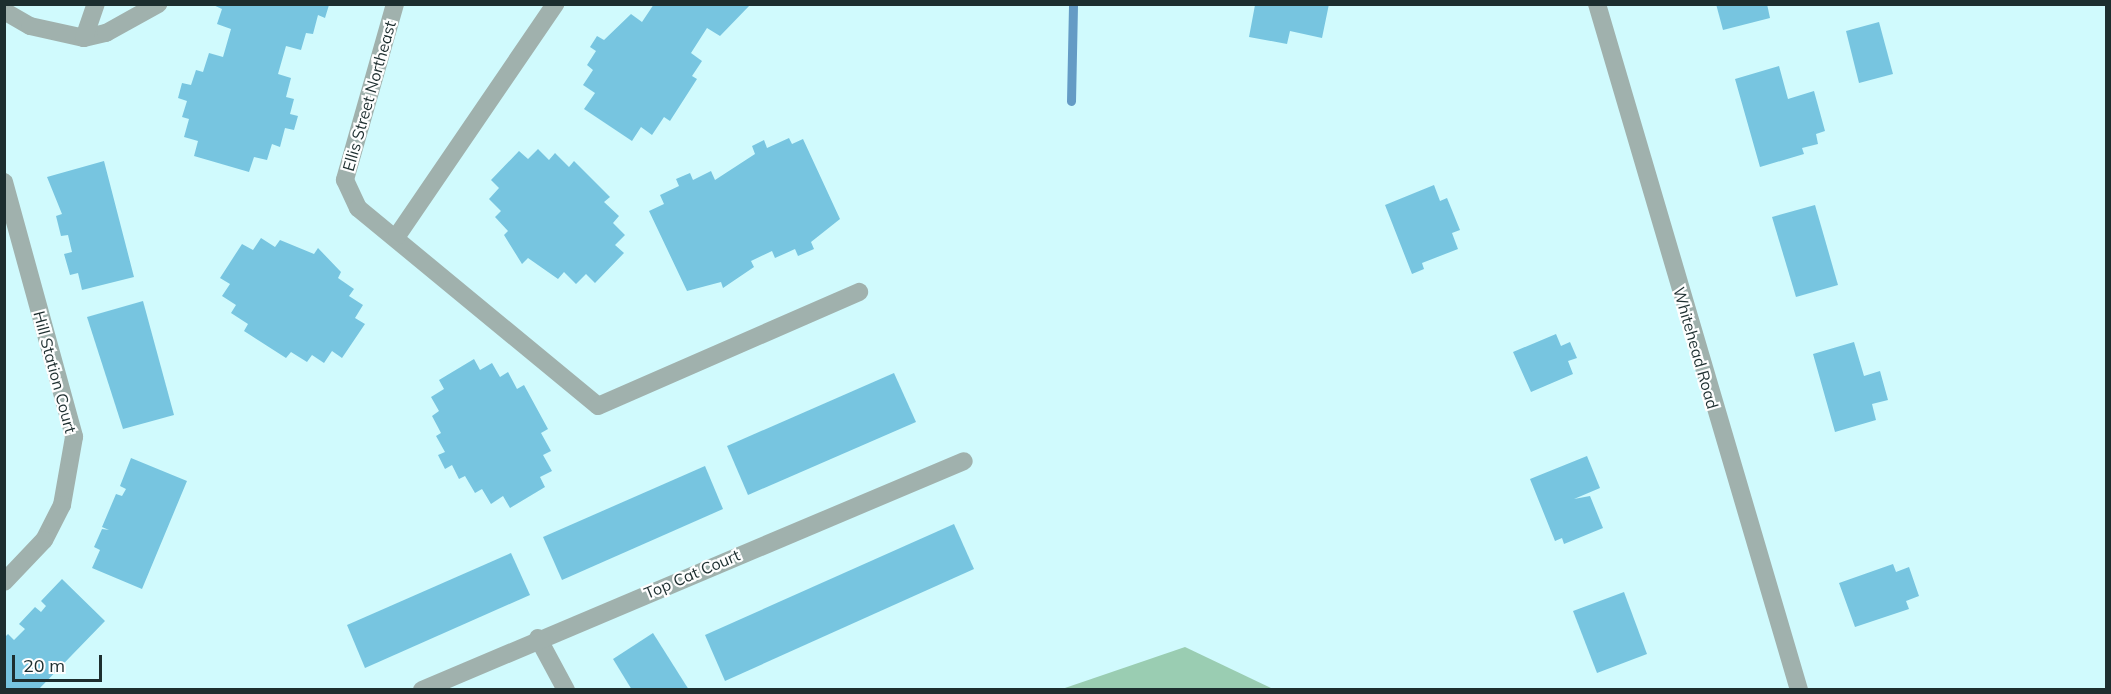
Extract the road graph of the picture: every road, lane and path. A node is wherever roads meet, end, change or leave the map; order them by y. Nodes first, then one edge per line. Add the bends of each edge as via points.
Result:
1 (96, 4) edge
2 (158, 4) edge
3 (395, 4) edge
4 (555, 4) edge
5 (1597, 4) edge
6 (4, 11) edge
7 (84, 38) junction
8 (4, 182) edge
9 (397, 236) junction
10 (859, 292) dead end
11 (964, 461) dead end
12 (4, 582) edge
13 (538, 638) junction
14 (422, 690) edge
15 (567, 690) edge
16 (1799, 690) edge

1 - 7 street
2 - 7 street via 106,33
3 - 9 street, Ellis Street Northeast via 345,180 358,208
4 - 9 street
5 - 16 street, Whitehead Road
6 - 7 street via 30,26
8 - 12 street, Hill Station Court via 74,437 62,505 44,540
9 - 10 street, Ellis Street Northeast via 598,406
11 - 13 street, Top Cat Court
13 - 14 street, Top Cat Court
13 - 15 street

